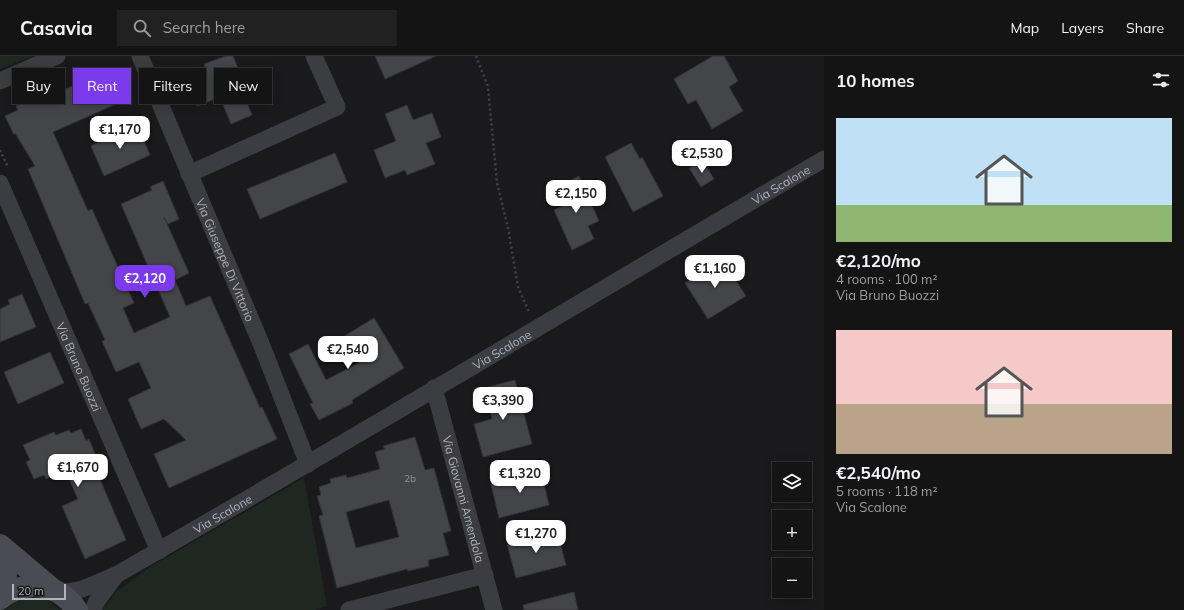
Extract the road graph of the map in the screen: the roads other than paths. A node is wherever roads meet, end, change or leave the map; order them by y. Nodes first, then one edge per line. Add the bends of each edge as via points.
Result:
1 (57, 56) edge
2 (140, 56) edge
3 (314, 56) edge
4 (0, 81) edge
5 (824, 159) edge
6 (190, 174) junction
7 (0, 183) edge
8 (434, 388) junction
9 (308, 464) junction
10 (0, 546) edge
11 (159, 551) junction
12 (116, 575) junction
13 (485, 576) junction
14 (54, 589) junction
15 (0, 598) edge
16 (77, 610) edge
17 (93, 610) edge
18 (349, 610) edge
19 (494, 610) edge

1 - 4 street
2 - 6 street, Via Giuseppe Di Vittorio
3 - 6 street via 337,107
5 - 8 street, Via Scalone
6 - 9 street, Via Giuseppe Di Vittorio
7 - 11 street, Via Bruno Buozzi
8 - 9 street, Via Scalone
8 - 13 street, Via Giovanni Amendola
9 - 11 street, Via Scalone
10 - 14 street
10 - 15 street via 6,574
11 - 12 street, Via Scalone
12 - 14 street, Via Scalone via 83,589 65,592
12 - 17 street, Via Scalone
13 - 18 street
13 - 19 street, Via Giovanni Amendola
14 - 15 street via 38,585 24,586 11,590
14 - 16 street via 71,601

